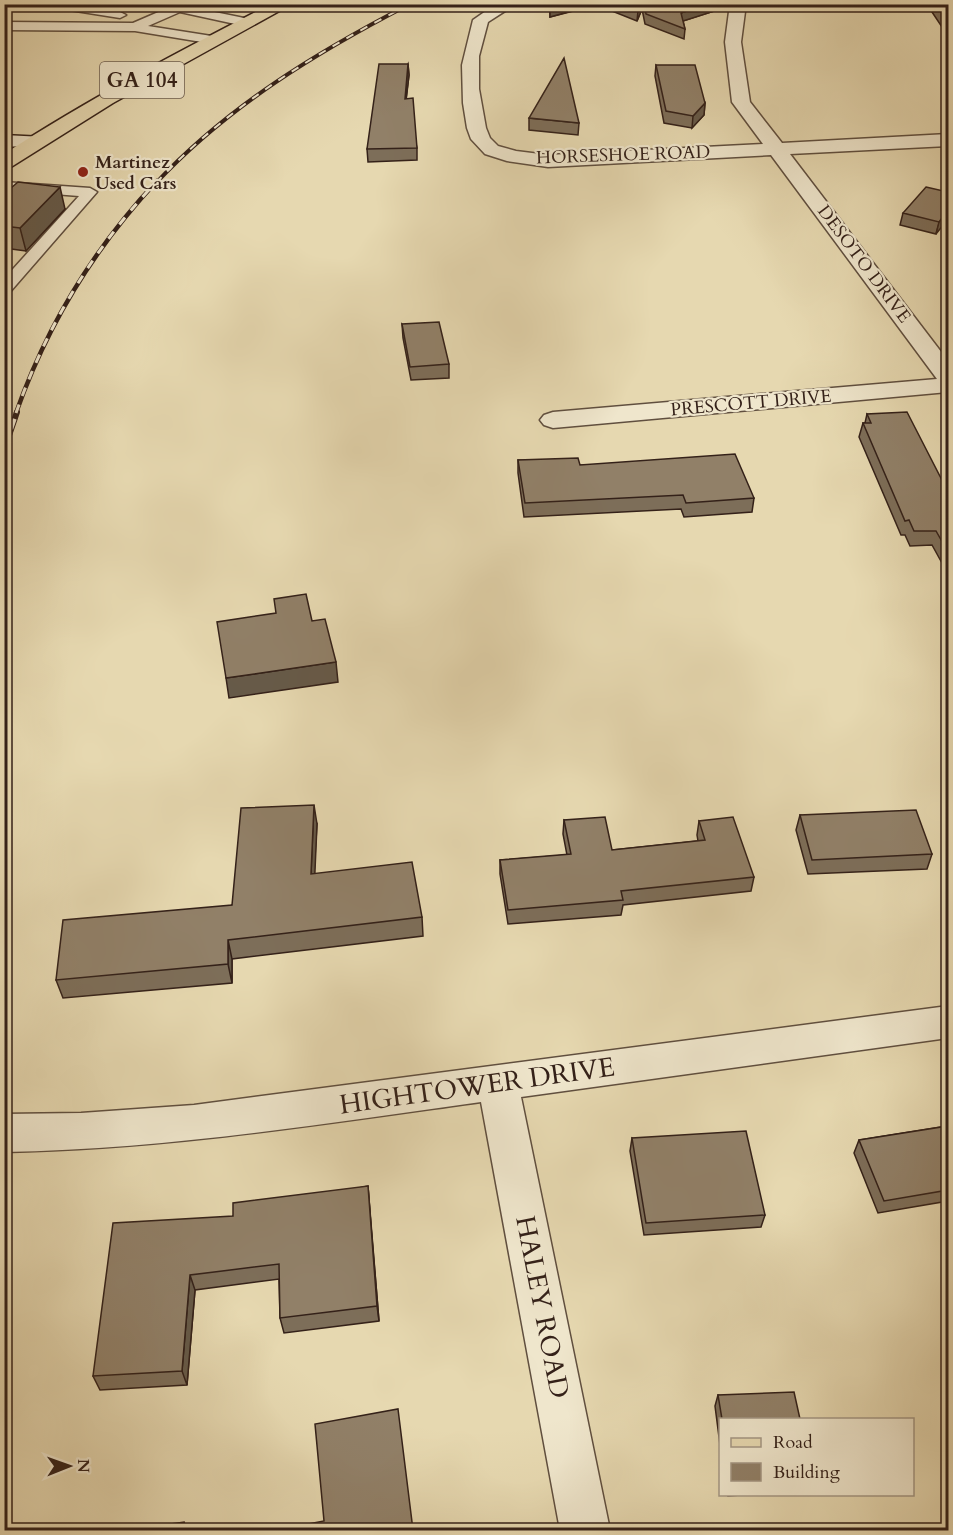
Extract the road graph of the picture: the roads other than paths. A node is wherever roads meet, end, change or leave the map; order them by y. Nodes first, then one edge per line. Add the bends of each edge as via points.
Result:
1 (284, 4) edge
2 (508, 4) edge
3 (738, 4) edge
4 (62, 5) edge
5 (183, 6) edge
6 (149, 20) junction
7 (249, 23) junction
8 (4, 26) edge
9 (45, 26) junction
10 (135, 27) junction
11 (214, 40) junction
12 (948, 140) edge
13 (4, 141) edge
14 (37, 141) junction
15 (778, 150) junction
16 (4, 163) edge
17 (4, 186) edge
18 (29, 188) junction
19 (13, 200) edge
20 (10, 276) edge
21 (4, 289) edge
22 (948, 377) edge
23 (948, 385) edge
24 (553, 420) dead end
25 (948, 1022) edge
26 (498, 1083) junction
27 (4, 1133) edge
28 (585, 1530) edge

1 - 7 main road, GA 104
2 - 15 street, HORSESHOE ROAD via 481,20 471,54 477,128 486,146 508,155 548,161
3 - 15 street, DESOTO DRIVE via 733,42 741,102
4 - 6 lane
4 - 9 lane
5 - 6 lane
5 - 7 lane
6 - 10 lane
7 - 11 main road, GA 104
8 - 9 lane
9 - 10 lane
10 - 11 lane
11 - 14 main road, GA 104
12 - 15 street, HORSESHOE ROAD
13 - 14 street
14 - 16 main road, GA 104
15 - 22 street, DESOTO DRIVE
17 - 18 lane
18 - 19 lane
18 - 20 lane via 90,192
20 - 21 lane
23 - 24 street, PRESCOTT DRIVE
25 - 26 street, HIGHTOWER DRIVE
26 - 27 street, HIGHTOWER DRIVE via 194,1123 81,1132
26 - 28 street, HALEY ROAD

